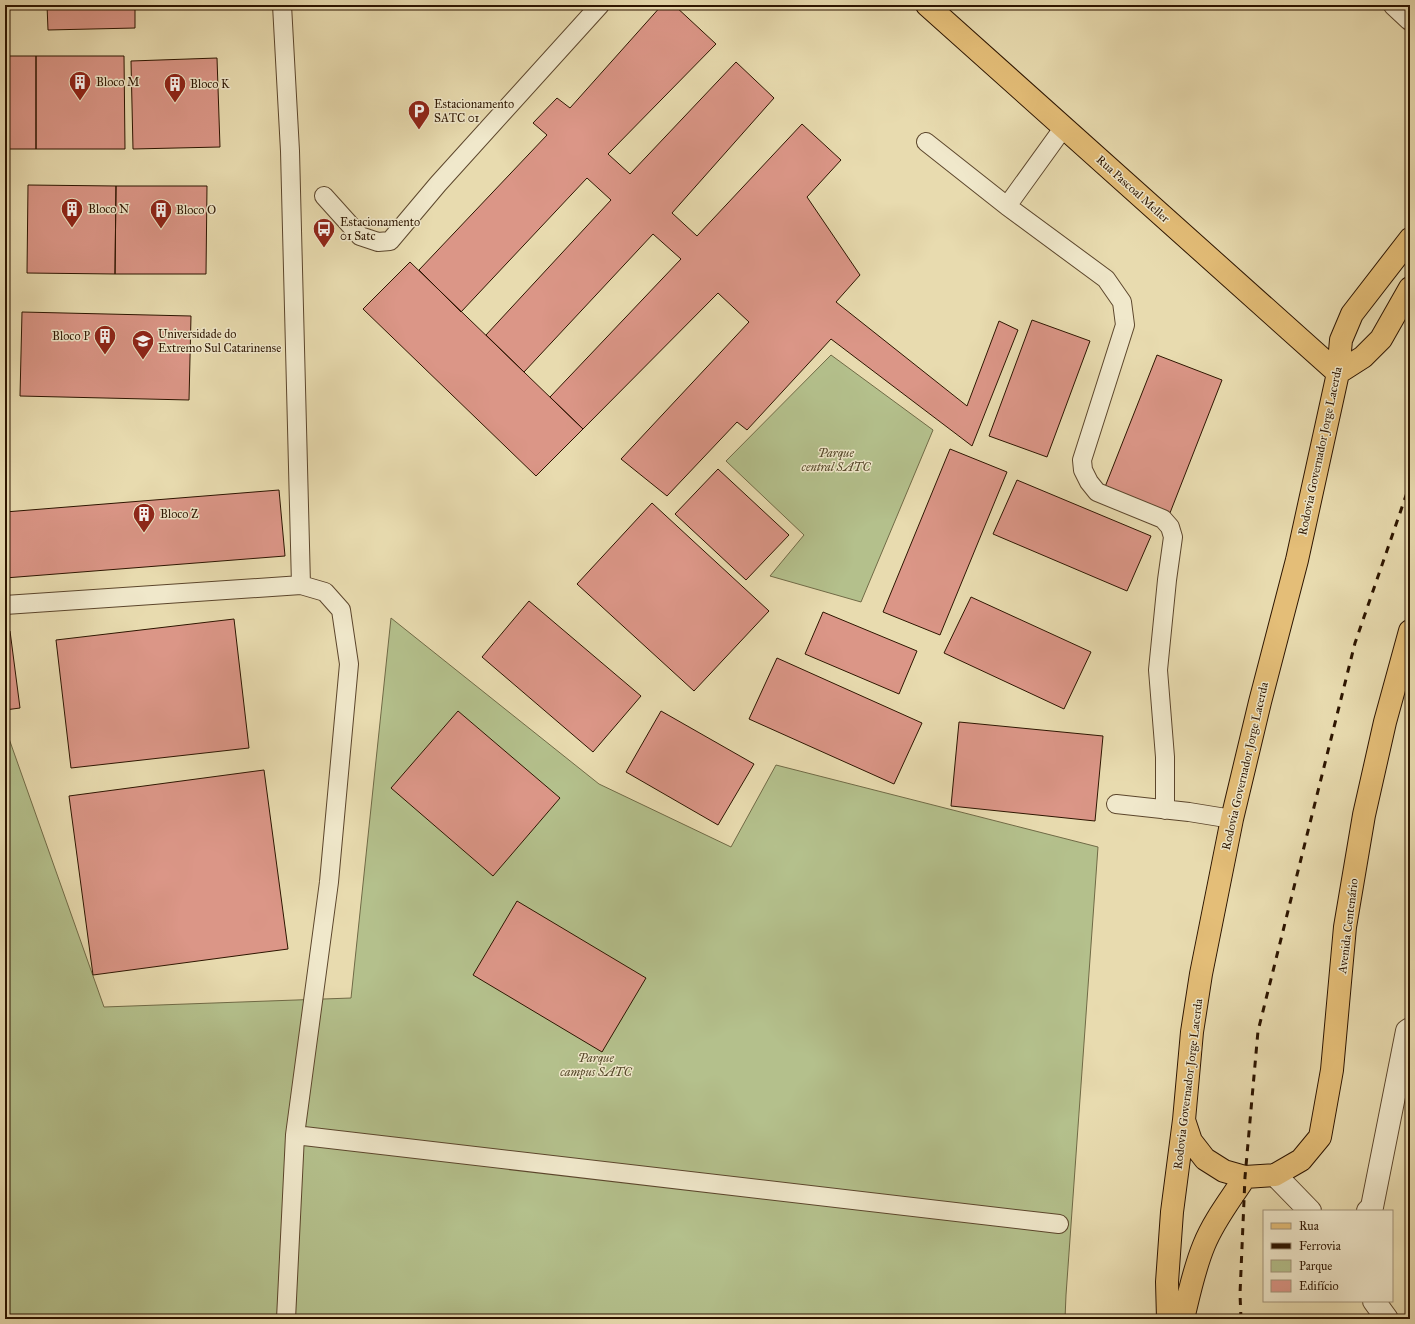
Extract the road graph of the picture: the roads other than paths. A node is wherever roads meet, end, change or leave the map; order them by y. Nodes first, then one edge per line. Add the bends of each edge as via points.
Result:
1 (282, 5) edge
2 (600, 5) edge
3 (927, 5) edge
4 (1395, 5) edge
5 (1410, 19) edge
6 (1064, 127) junction
7 (926, 142) dead end
8 (324, 196) dead end
9 (1007, 206) junction
10 (1410, 239) edge
11 (1410, 288) edge
12 (1338, 373) junction
13 (301, 585) junction
14 (5, 605) edge
15 (1410, 631) edge
16 (1116, 804) dead end
17 (1166, 810) junction
18 (1232, 819) junction
19 (1410, 1028) edge
20 (1184, 1120) junction
21 (295, 1135) junction
22 (1275, 1175) junction
23 (1245, 1177) junction
24 (1309, 1210) edge
25 (1369, 1210) edge
26 (1059, 1224) dead end
27 (1375, 1302) edge
28 (286, 1319) edge
29 (1168, 1319) edge
30 (1183, 1319) edge
31 (1387, 1319) edge

1 - 13 lane via 290,151
2 - 8 lane via 438,184 390,241 378,242 360,236
3 - 6 main road, Rua Pascoal Meller
4 - 5 street
6 - 9 lane
6 - 12 main road, Rua Pascoal Meller
7 - 9 lane
9 - 17 lane via 1106,279 1122,302 1125,325 1082,460 1083,470 1097,492 1163,519 1170,527 1173,537 1158,670 1165,757
10 - 12 main road, Rodovia Governador Jorge Lacerda via 1352,314 1341,340
11 - 12 main road via 1381,339 1363,357
12 - 18 main road, Rodovia Governador Jorge Lacerda via 1297,560
13 - 14 lane
13 - 21 lane via 325,592 341,610 349,664 329,882
15 - 22 main road, Avenida Centenário via 1385,722 1364,815 1345,928 1332,1070 1320,1137 1301,1160
16 - 17 lane
17 - 18 lane
18 - 20 main road, Rodovia Governador Jorge Lacerda via 1201,974 1192,1032
19 - 25 street via 1372,1207
20 - 23 main road, Avenida Centenário via 1191,1141 1206,1159 1224,1171
20 - 29 main road, Rodovia Governador Jorge Lacerda via 1172,1212 1167,1282
21 - 26 lane
21 - 28 lane
22 - 23 main road, Avenida Centenário
22 - 24 street
23 - 30 main road via 1204,1244
27 - 31 street

